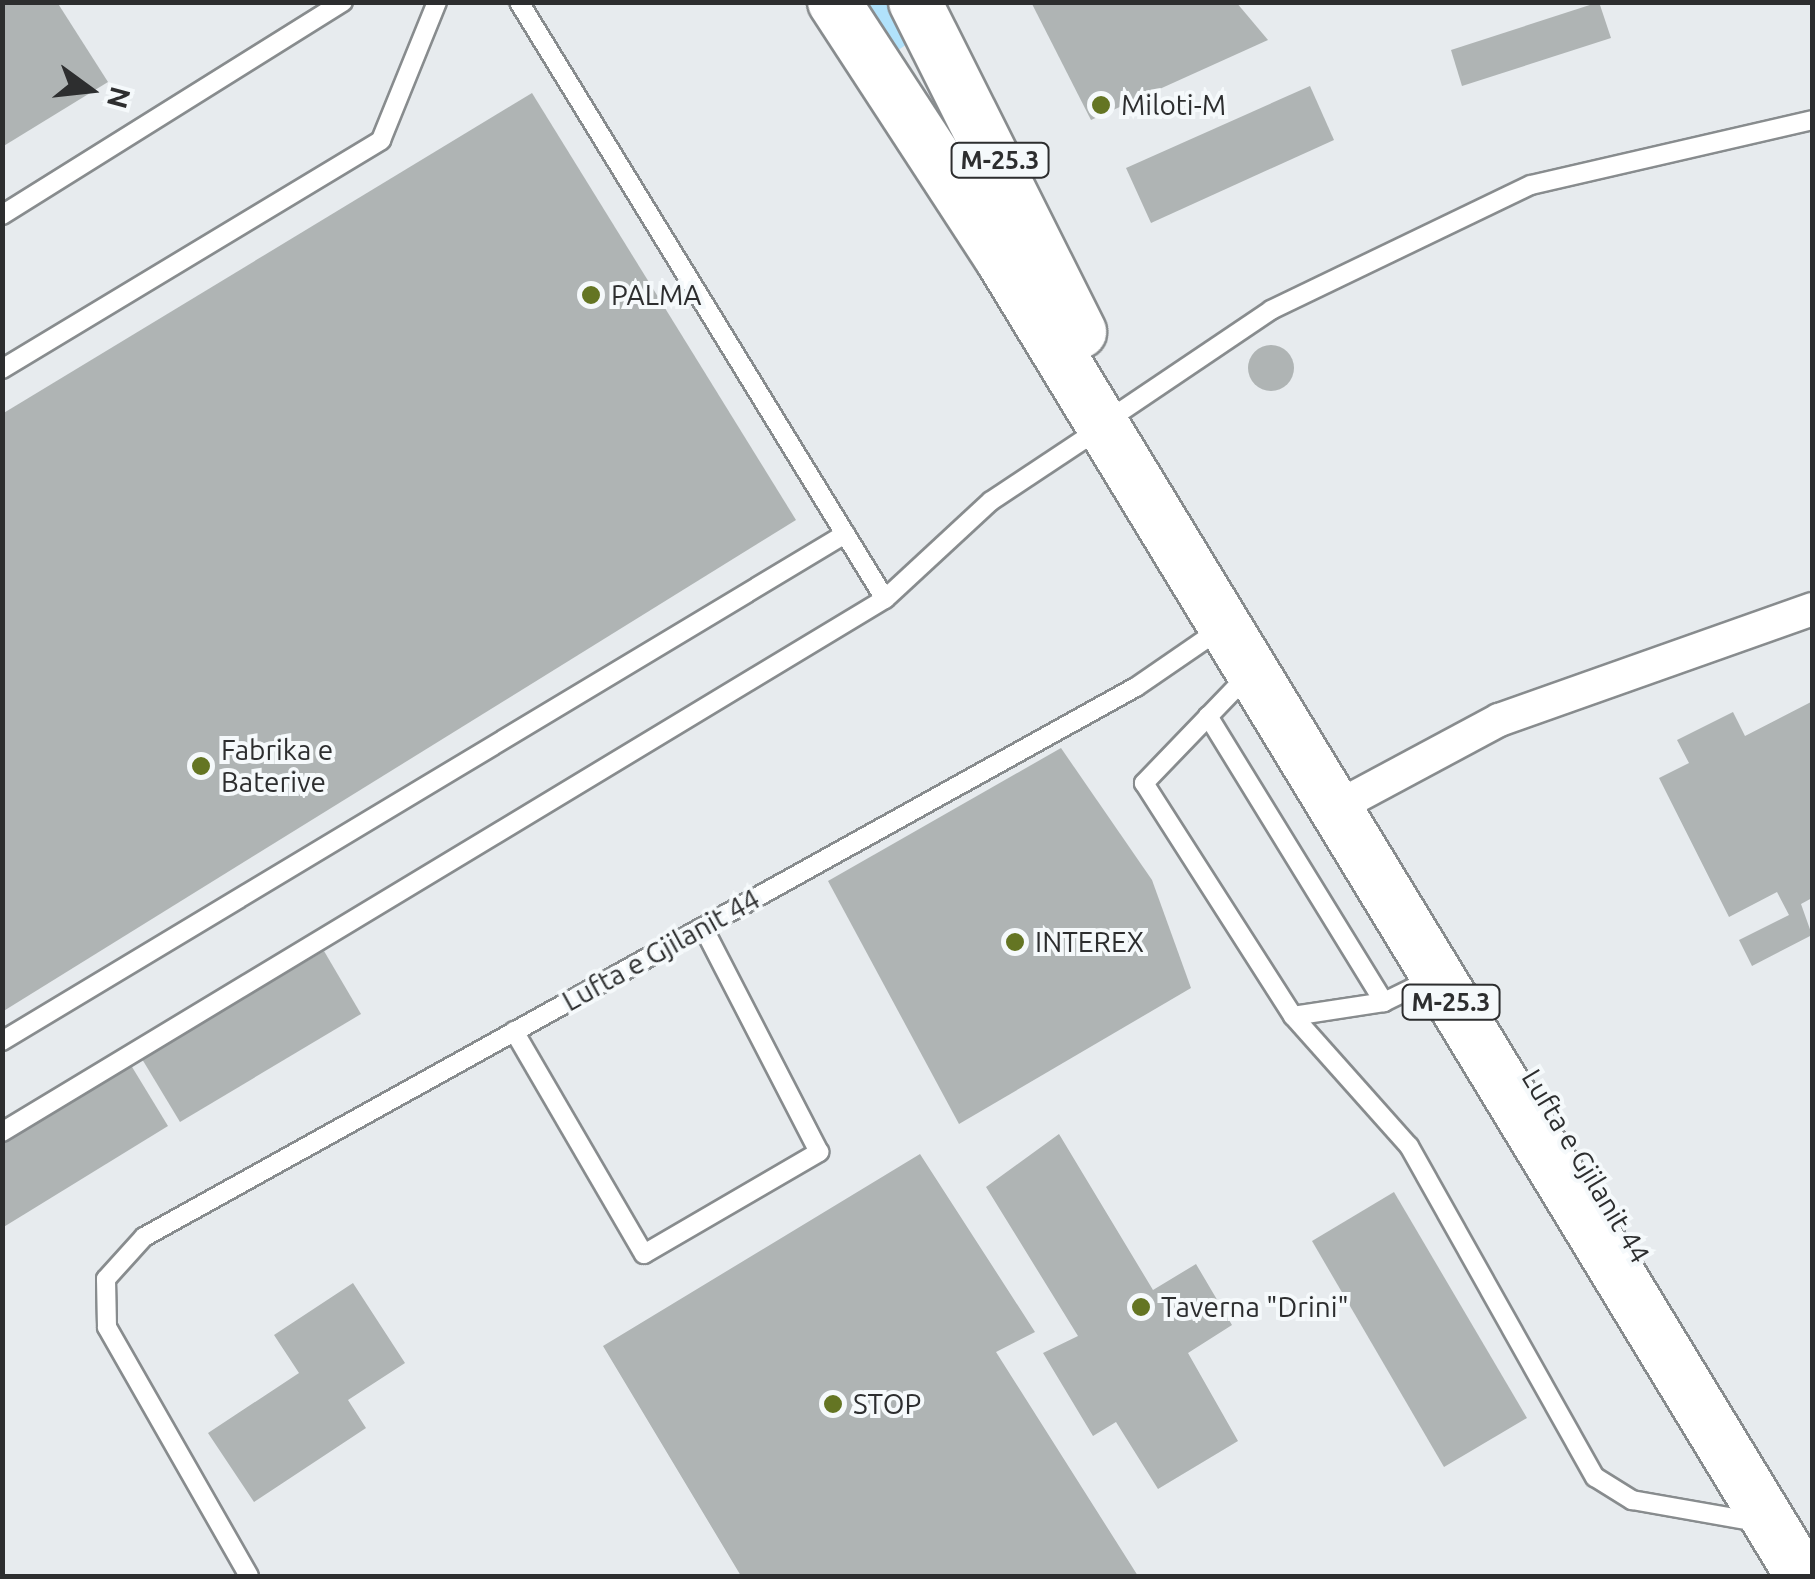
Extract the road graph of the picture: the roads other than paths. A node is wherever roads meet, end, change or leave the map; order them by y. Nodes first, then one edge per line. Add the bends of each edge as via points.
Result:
1 (342, 2) edge
2 (437, 2) edge
3 (519, 2) edge
4 (834, 2) edge
5 (915, 2) edge
6 (1812, 120) edge
7 (2, 216) edge
8 (2, 369) edge
9 (1113, 418) junction
10 (845, 534) junction
11 (885, 599) junction
12 (1812, 608) edge
13 (1223, 628) junction
14 (1250, 673) junction
15 (1208, 716) junction
16 (1359, 795) junction
17 (703, 927) junction
18 (1436, 976) junction
19 (1384, 1002) junction
20 (1293, 1016) junction
21 (514, 1031) junction
22 (2, 1040) edge
23 (2, 1132) edge
24 (1791, 1530) edge
25 (249, 1576) edge
26 (1802, 1576) edge

1 - 7 lane
2 - 8 lane via 381,140
3 - 10 lane
4 - 9 main road, M-25.3
5 - 9 main road, Lufta e Gjilanit 44 / M-25.3
6 - 9 lane via 1530,186 1271,310
9 - 11 lane via 991,502
9 - 13 main road, M-25.3
9 - 16 main road, Lufta e Gjilanit 44 / M-25.3
10 - 11 lane
10 - 22 lane
11 - 23 lane
12 - 16 street via 1498,720
13 - 14 main road, M-25.3
13 - 17 lane, Lufta e Gjilanit 44 via 1136,687
14 - 15 lane
14 - 18 main road, M-25.3
15 - 19 lane
15 - 20 lane via 1144,783
16 - 24 main road, Lufta e Gjilanit 44 / M-25.3
17 - 21 lane, Lufta e Gjilanit 44
17 - 21 lane via 819,1152 644,1254
18 - 19 lane
18 - 24 main road, M-25.3
19 - 20 lane
20 - 24 lane via 1409,1146 1595,1477 1632,1500
21 - 25 lane, Lufta e Gjilanit 44 via 144,1237 106,1278 106,1328
24 - 26 main road, M-25.3

